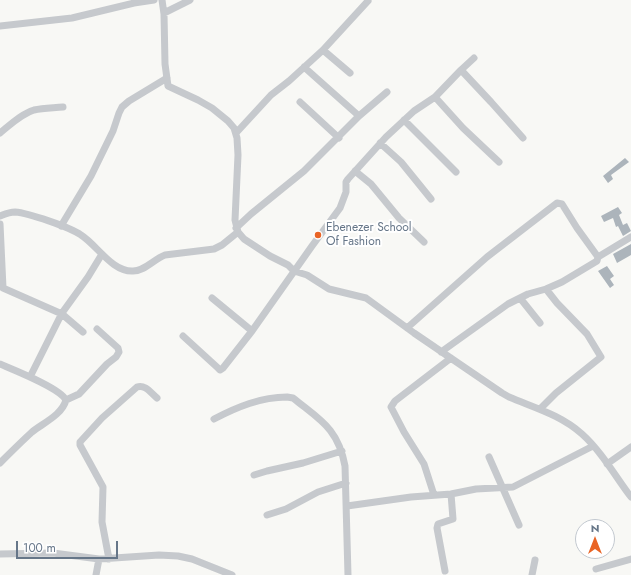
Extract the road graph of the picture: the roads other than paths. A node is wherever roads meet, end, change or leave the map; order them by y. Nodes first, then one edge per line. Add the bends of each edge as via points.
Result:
1 (154, 0) edge
2 (162, 0) edge
3 (190, 0) edge
4 (368, 1) edge
5 (164, 13) junction
6 (0, 26) edge
7 (323, 50) junction
8 (474, 58) dead end
9 (304, 67) junction
10 (461, 70) junction
11 (350, 73) dead end
12 (167, 78) junction
13 (387, 92) dead end
14 (435, 97) junction
15 (300, 102) dead end
16 (63, 107) dead end
17 (359, 116) junction
18 (404, 120) junction
19 (0, 133) edge
20 (236, 133) junction
21 (339, 138) junction
22 (523, 138) dead end
23 (380, 143) junction
24 (499, 162) dead end
25 (355, 171) junction
26 (456, 172) dead end
27 (431, 198) dead end
28 (0, 216) edge
29 (0, 224) edge
30 (61, 226) junction
31 (237, 230) junction
32 (631, 237) edge
33 (424, 242) dead end
34 (102, 254) junction
35 (598, 257) junction
36 (294, 271) junction
37 (546, 289) junction
38 (212, 298) dead end
39 (520, 298) junction
40 (62, 314) junction
41 (540, 324) dead end
42 (407, 328) junction
43 (97, 329) dead end
44 (252, 331) junction
45 (83, 332) dead end
46 (183, 336) dead end
47 (441, 352) junction
48 (451, 358) junction
49 (0, 364) edge
50 (30, 377) junction
51 (156, 398) dead end
52 (66, 400) junction
53 (540, 409) junction
54 (214, 419) dead end
55 (593, 446) junction
56 (631, 447) edge
57 (342, 451) junction
58 (489, 457) dead end
59 (0, 463) edge
60 (607, 464) junction
61 (254, 475) dead end
62 (346, 483) junction
63 (501, 487) junction
64 (451, 494) junction
65 (434, 495) junction
66 (631, 497) edge
67 (347, 506) junction
68 (267, 515) dead end
69 (518, 525) dead end
70 (0, 554) edge
71 (99, 559) junction
72 (109, 559) junction
73 (631, 559) edge
74 (535, 560) dead end
75 (596, 569) dead end
76 (445, 571) dead end
77 (96, 575) edge
78 (232, 575) edge
79 (348, 575) edge
80 (532, 575) edge

1 - 6 street via 72,18
2 - 5 street
3 - 5 street
4 - 7 street
5 - 12 street
7 - 9 street
7 - 11 street
8 - 10 street
9 - 17 street
9 - 20 street via 271,95
10 - 14 street
10 - 22 street
12 - 20 street via 168,86 212,108 228,121
12 - 30 street via 122,107 91,176
13 - 17 street
14 - 18 street
14 - 24 street
15 - 21 street
16 - 19 street via 29,112
17 - 21 street
18 - 23 street
18 - 26 street
20 - 31 street via 238,155 234,220
21 - 31 street via 304,171 251,214
23 - 25 street
23 - 27 street via 401,162
25 - 33 street via 371,184 399,218
25 - 36 street via 346,182 346,192 340,208
28 - 30 street via 15,212
29 - 40 street via 3,288
30 - 34 street via 82,235
31 - 34 street via 222,245 214,249 165,255 134,271 124,270
31 - 36 street via 252,245
32 - 35 street
34 - 40 street
35 - 37 street via 597,261
35 - 42 street via 562,204 557,203 487,257
36 - 42 street via 307,275 329,289 366,298
36 - 44 street
37 - 39 street
37 - 53 street via 587,334 601,357
38 - 44 street
39 - 41 street
39 - 47 street
40 - 45 street
40 - 50 street
42 - 47 street
43 - 52 street via 118,348 119,352 79,394
44 - 46 street via 220,370
47 - 48 street
48 - 53 street via 502,393
48 - 65 street via 395,401 391,407 424,464
49 - 50 street
50 - 52 street
51 - 72 street via 144,387 137,387 80,442 103,487 102,522
52 - 59 street via 57,414 34,431
53 - 55 street via 570,425
54 - 57 street via 256,401 292,398 333,432
55 - 60 street
55 - 63 street via 520,484
56 - 60 street
57 - 61 street
57 - 62 street
58 - 63 street
60 - 66 street
62 - 67 street
62 - 68 street via 318,492
63 - 64 street
63 - 69 street
64 - 65 street
64 - 76 street via 453,520 438,524 437,528
65 - 67 street
67 - 79 street
70 - 71 street via 53,553
71 - 72 street
71 - 77 street
72 - 78 street via 178,556
73 - 75 street
74 - 80 street

